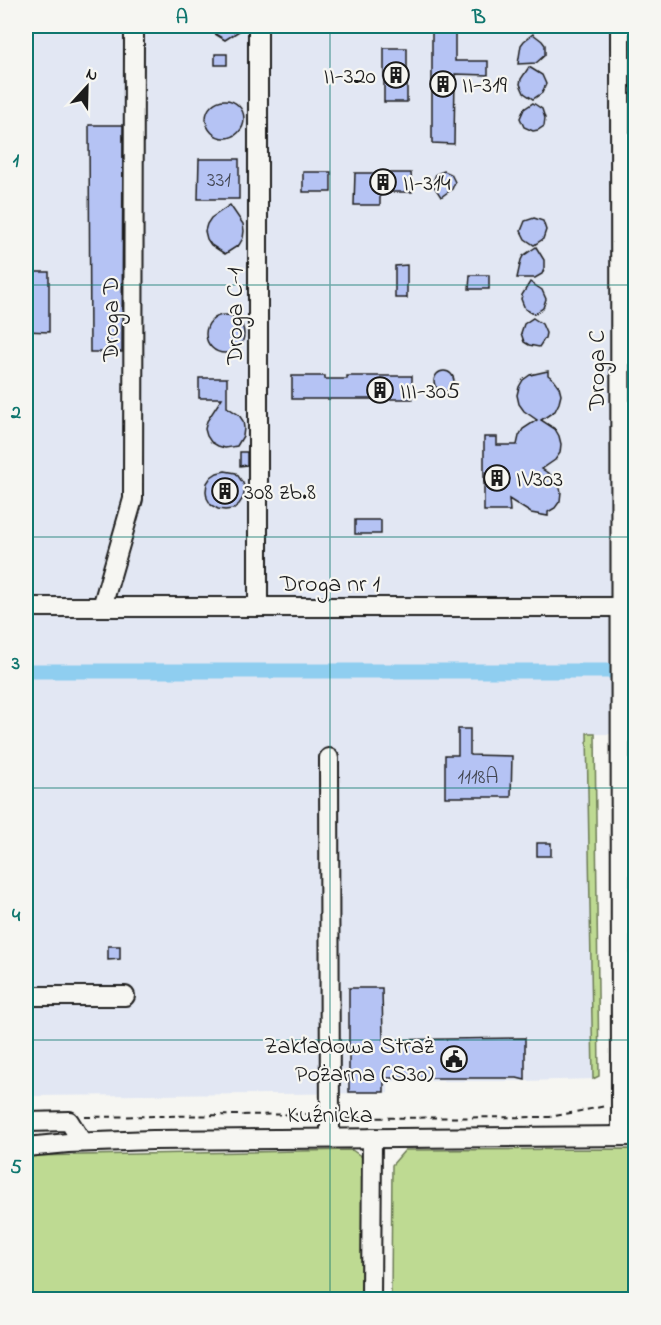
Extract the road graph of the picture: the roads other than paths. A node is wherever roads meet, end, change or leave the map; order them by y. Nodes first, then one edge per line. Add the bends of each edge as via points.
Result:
1 (134, 26) edge
2 (258, 26) edge
3 (620, 26) edge
4 (102, 607) junction
5 (258, 607) junction
6 (628, 607) edge
7 (26, 608) edge
8 (628, 748) edge
9 (329, 758) dead end
10 (26, 996) edge
11 (125, 996) dead end
12 (26, 1125) edge
13 (628, 1136) edge
14 (372, 1137) junction
15 (330, 1138) junction
16 (82, 1142) junction
17 (26, 1147) edge
18 (371, 1299) edge

1 - 4 street, Droga D via 133,499
2 - 5 street, Droga C-1
3 - 6 street, Droga C
4 - 5 street, Droga nr 1
4 - 7 street, Droga nr 1
5 - 6 street, Droga nr 1
6 - 8 street, Droga C via 620,654 620,714
8 - 13 street, Droga C via 621,1107
9 - 15 street
10 - 11 street
12 - 16 street via 69,1121
13 - 14 street, Kuźnicka
14 - 15 street, Kuźnicka
14 - 18 street
15 - 16 street, Kuźnicka
16 - 17 street, Kuźnicka

